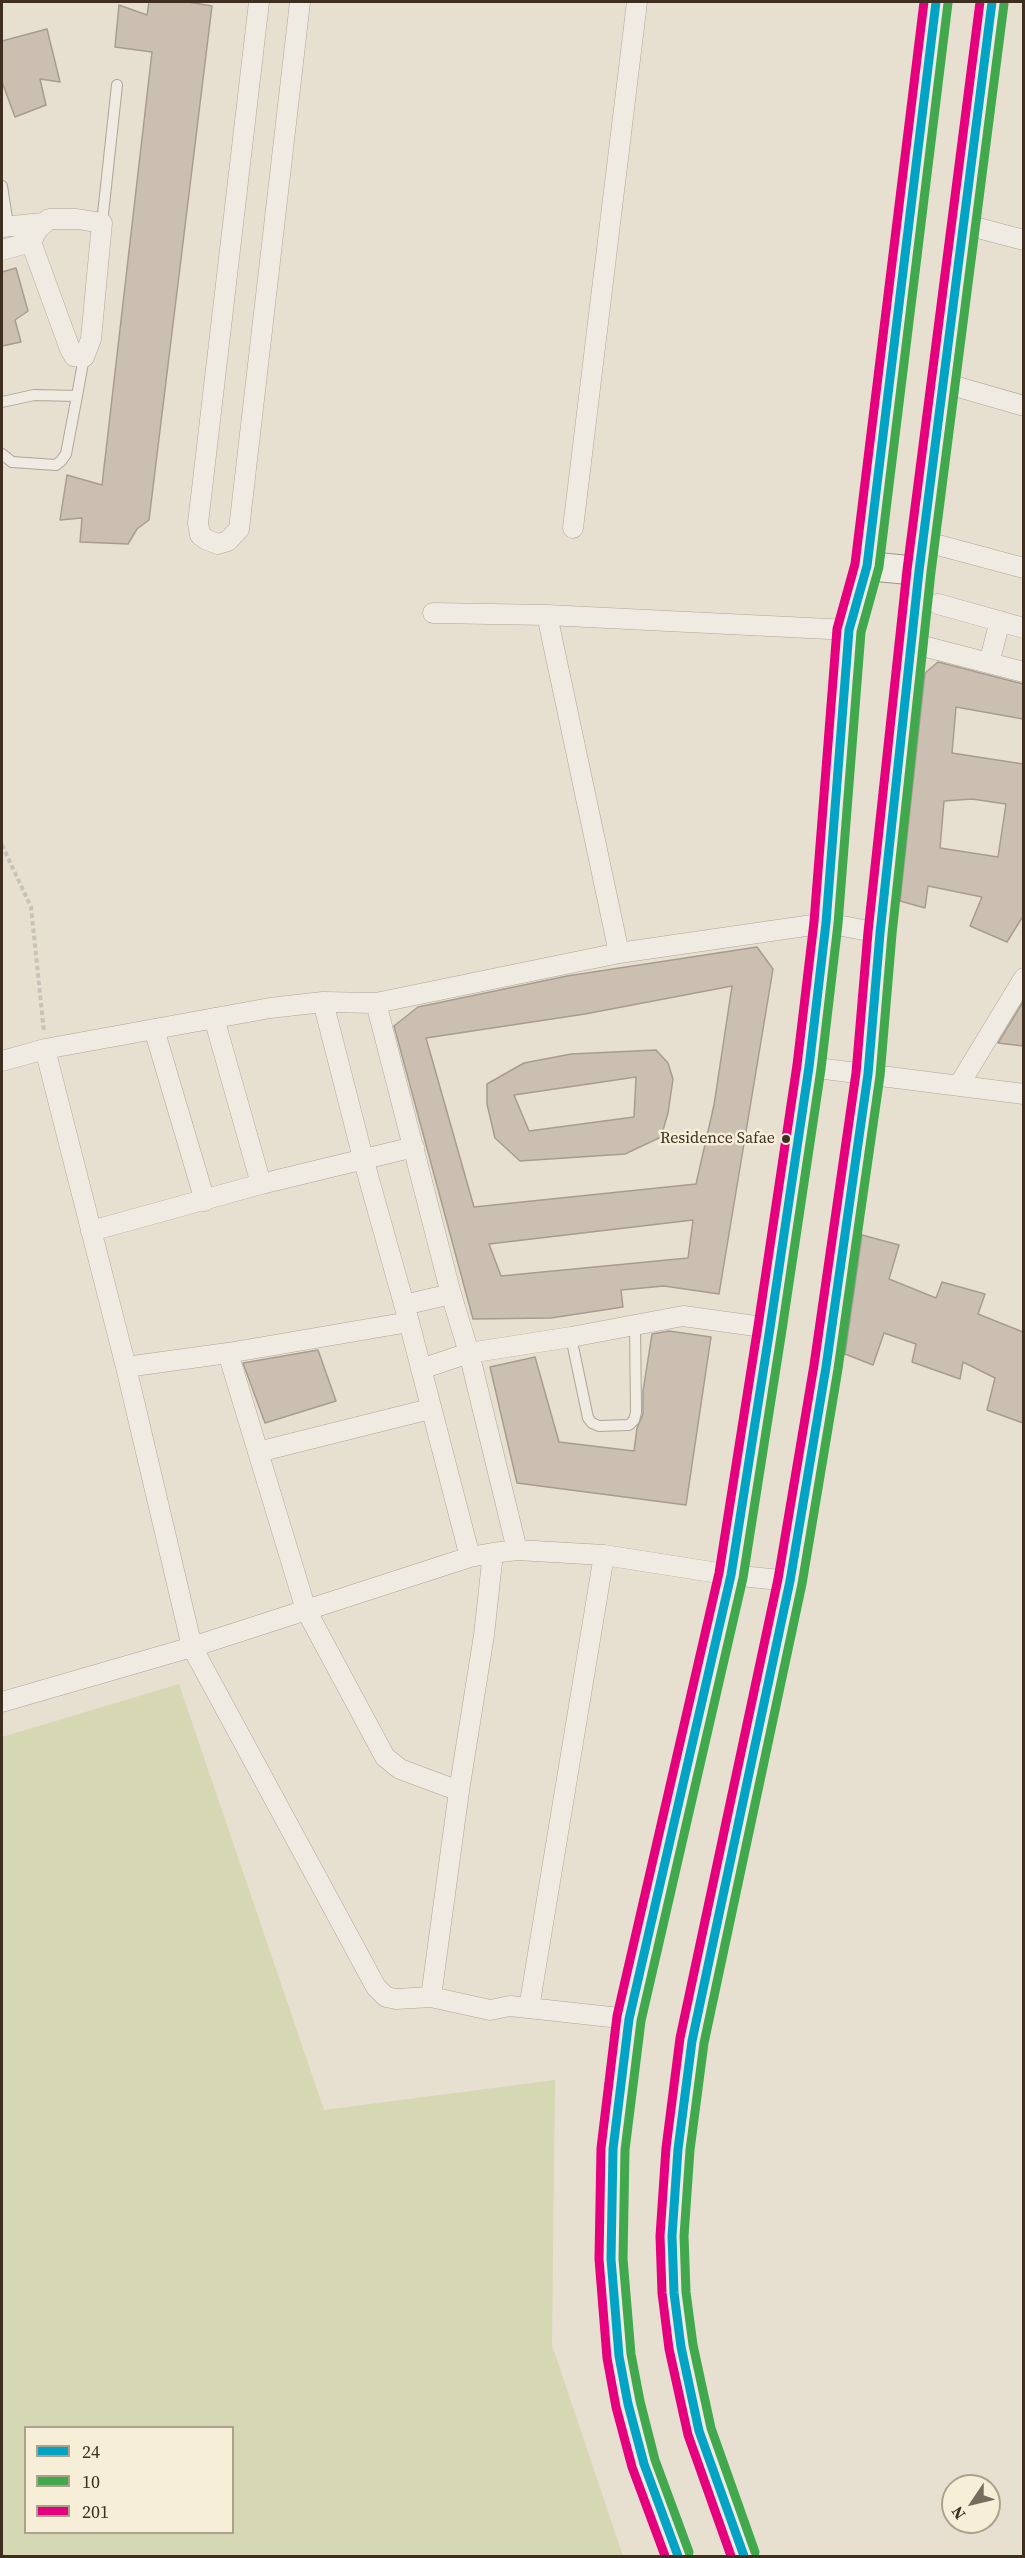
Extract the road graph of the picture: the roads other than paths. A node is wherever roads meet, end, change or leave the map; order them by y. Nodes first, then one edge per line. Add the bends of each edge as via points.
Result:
1 (259, 2) edge
2 (300, 2) edge
3 (637, 2) edge
4 (936, 2) edge
5 (992, 2) edge
6 (117, 85) dead end
7 (2, 186) edge
8 (43, 223) junction
9 (102, 223) junction
10 (963, 224) junction
11 (5, 226) edge
12 (1023, 240) edge
13 (31, 242) junction
14 (2, 250) edge
15 (84, 357) junction
16 (944, 383) junction
17 (76, 396) junction
18 (2, 402) edge
19 (1023, 406) edge
20 (2, 454) edge
21 (573, 528) dead end
22 (923, 541) junction
23 (867, 566) junction
24 (1023, 568) edge
25 (919, 571) junction
26 (938, 604) dead end
27 (433, 614) dead end
28 (547, 615) junction
29 (1000, 621) junction
30 (1023, 628) edge
31 (849, 630) junction
32 (911, 643) junction
33 (989, 663) junction
34 (1023, 672) edge
35 (826, 923) junction
36 (880, 933) junction
37 (619, 953) junction
38 (1023, 978) edge
39 (324, 1002) junction
40 (376, 1003) junction
41 (214, 1018) junction
42 (154, 1029) junction
43 (45, 1049) junction
44 (2, 1061) edge
45 (809, 1067) junction
46 (868, 1074) junction
47 (959, 1085) junction
48 (1023, 1094) edge
49 (414, 1147) junction
50 (363, 1158) junction
51 (261, 1184) junction
52 (205, 1201) junction
53 (91, 1232) junction
54 (451, 1294) junction
55 (407, 1313) junction
56 (635, 1325) junction
57 (770, 1328) junction
58 (571, 1337) junction
59 (228, 1353) junction
60 (469, 1353) junction
61 (126, 1367) junction
62 (421, 1369) junction
63 (430, 1408) junction
64 (258, 1452) junction
65 (518, 1550) junction
66 (493, 1553) junction
67 (604, 1555) junction
68 (470, 1557) junction
69 (731, 1575) junction
70 (790, 1581) junction
71 (306, 1610) junction
72 (192, 1647) junction
73 (2, 1702) edge
74 (459, 1791) junction
75 (431, 1997) junction
76 (529, 2008) junction
77 (629, 2019) junction
78 (678, 2556) edge
79 (744, 2556) edge

1 - 2 street via 198,524 200,535 218,544 228,541 239,529
3 - 21 street
4 - 23 main road
5 - 10 main road
6 - 9 lane
7 - 11 lane
8 - 9 street via 59,218
8 - 11 street
8 - 13 street
9 - 15 street via 91,339
10 - 12 street
10 - 16 main road
13 - 14 street
13 - 15 street via 69,349 74,356
15 - 17 lane
16 - 19 street
16 - 22 main road
17 - 18 lane via 34,395
17 - 20 lane via 66,454 56,465 12,462
22 - 24 street
22 - 25 main road
23 - 25 main road
23 - 31 main road
25 - 32 main road
26 - 29 street
27 - 28 street
28 - 31 street
28 - 37 street
29 - 30 street
29 - 33 street
31 - 35 main road
32 - 33 street
32 - 36 main road
33 - 34 street
35 - 36 street
35 - 37 street
35 - 45 main road
36 - 46 main road
37 - 40 street
38 - 47 street
39 - 40 street
39 - 41 street
39 - 50 street
40 - 49 street
41 - 42 street
41 - 51 street
42 - 43 street
42 - 52 street
43 - 44 street
43 - 53 street
45 - 46 street
45 - 57 main road
46 - 47 street
46 - 70 main road via 826,1367
47 - 48 street
49 - 50 street
49 - 54 street
50 - 51 street
50 - 55 street
51 - 52 street
52 - 53 street
53 - 61 street
54 - 55 street
54 - 60 street
55 - 59 street
55 - 62 street
56 - 57 street via 683,1316
56 - 58 street
56 - 58 lane via 636,1412 628,1425 599,1426 588,1418
57 - 69 main road
58 - 60 street
59 - 61 street
59 - 64 street
60 - 62 street
60 - 65 street
61 - 72 street
62 - 63 street
63 - 64 street
63 - 68 street
64 - 71 street
65 - 66 street
65 - 67 street
66 - 68 street
66 - 74 street
67 - 69 street
67 - 76 street
68 - 71 street
69 - 70 street
69 - 77 main road
70 - 79 main road via 692,2041 672,2236 674,2293 688,2387 699,2431
71 - 72 street
71 - 74 street via 385,1757 400,1769
72 - 73 street
72 - 75 street via 376,1987 386,1997 396,1999
74 - 75 street
75 - 76 street via 490,2010
76 - 77 street
77 - 78 main road via 614,2150 614,2313 628,2404 644,2464

